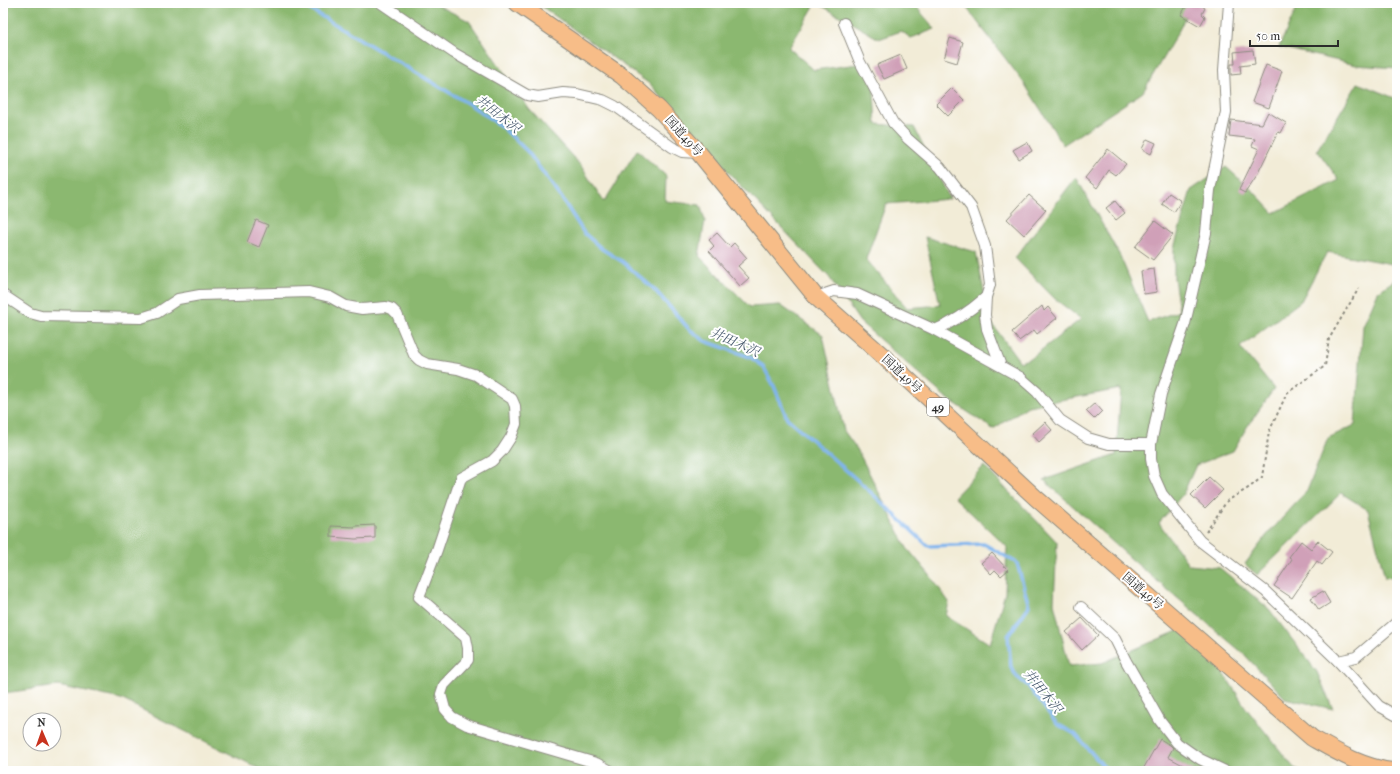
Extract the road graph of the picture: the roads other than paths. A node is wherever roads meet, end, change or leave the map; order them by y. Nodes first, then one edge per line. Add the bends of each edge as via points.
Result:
1 (380, 3) edge
2 (517, 3) edge
3 (1229, 3) edge
4 (844, 24) dead end
5 (700, 153) junction
6 (3, 295) edge
7 (816, 297) junction
8 (986, 297) junction
9 (935, 330) junction
10 (1001, 366) junction
11 (1151, 444) junction
12 (1082, 607) dead end
13 (1397, 622) edge
14 (1338, 661) junction
15 (1397, 716) edge
16 (1353, 765) edge
17 (611, 771) edge
18 (1225, 771) edge
19 (1392, 771) edge

1 - 5 street via 454,53 527,95 538,97 563,93 603,100 672,147 682,152
2 - 5 highway, 国道49号 / 49 via 622,76 659,109
3 - 11 street via 1224,70 1226,112 1210,190 1206,233 1185,324 1161,394
4 - 8 street via 860,62 893,123 940,167 971,207 985,246 990,285
5 - 7 highway, 国道49号 / 49
6 - 17 street via 30,313 41,316 141,318 157,313 178,299 200,295 309,292 330,297 346,306 362,309 392,308 414,355 419,360 476,375 512,399 516,424 511,437 492,461 461,478 419,597 466,638 468,660 444,685 441,694 445,709 452,717 467,725 596,763
7 - 9 street via 834,291 857,294
7 - 16 highway, 国道49号 / 49 via 1042,503 1306,733
8 - 9 street via 950,324
8 - 10 street via 987,329
9 - 10 street
10 - 11 street via 1020,377 1037,392 1060,420 1088,438 1109,444
11 - 14 street via 1154,476 1162,494 1200,541 1265,590
12 - 18 street via 1115,639 1160,721 1177,743 1200,759
13 - 14 street via 1356,657
14 - 15 street via 1379,706
16 - 19 highway, 国道49号 / 49

